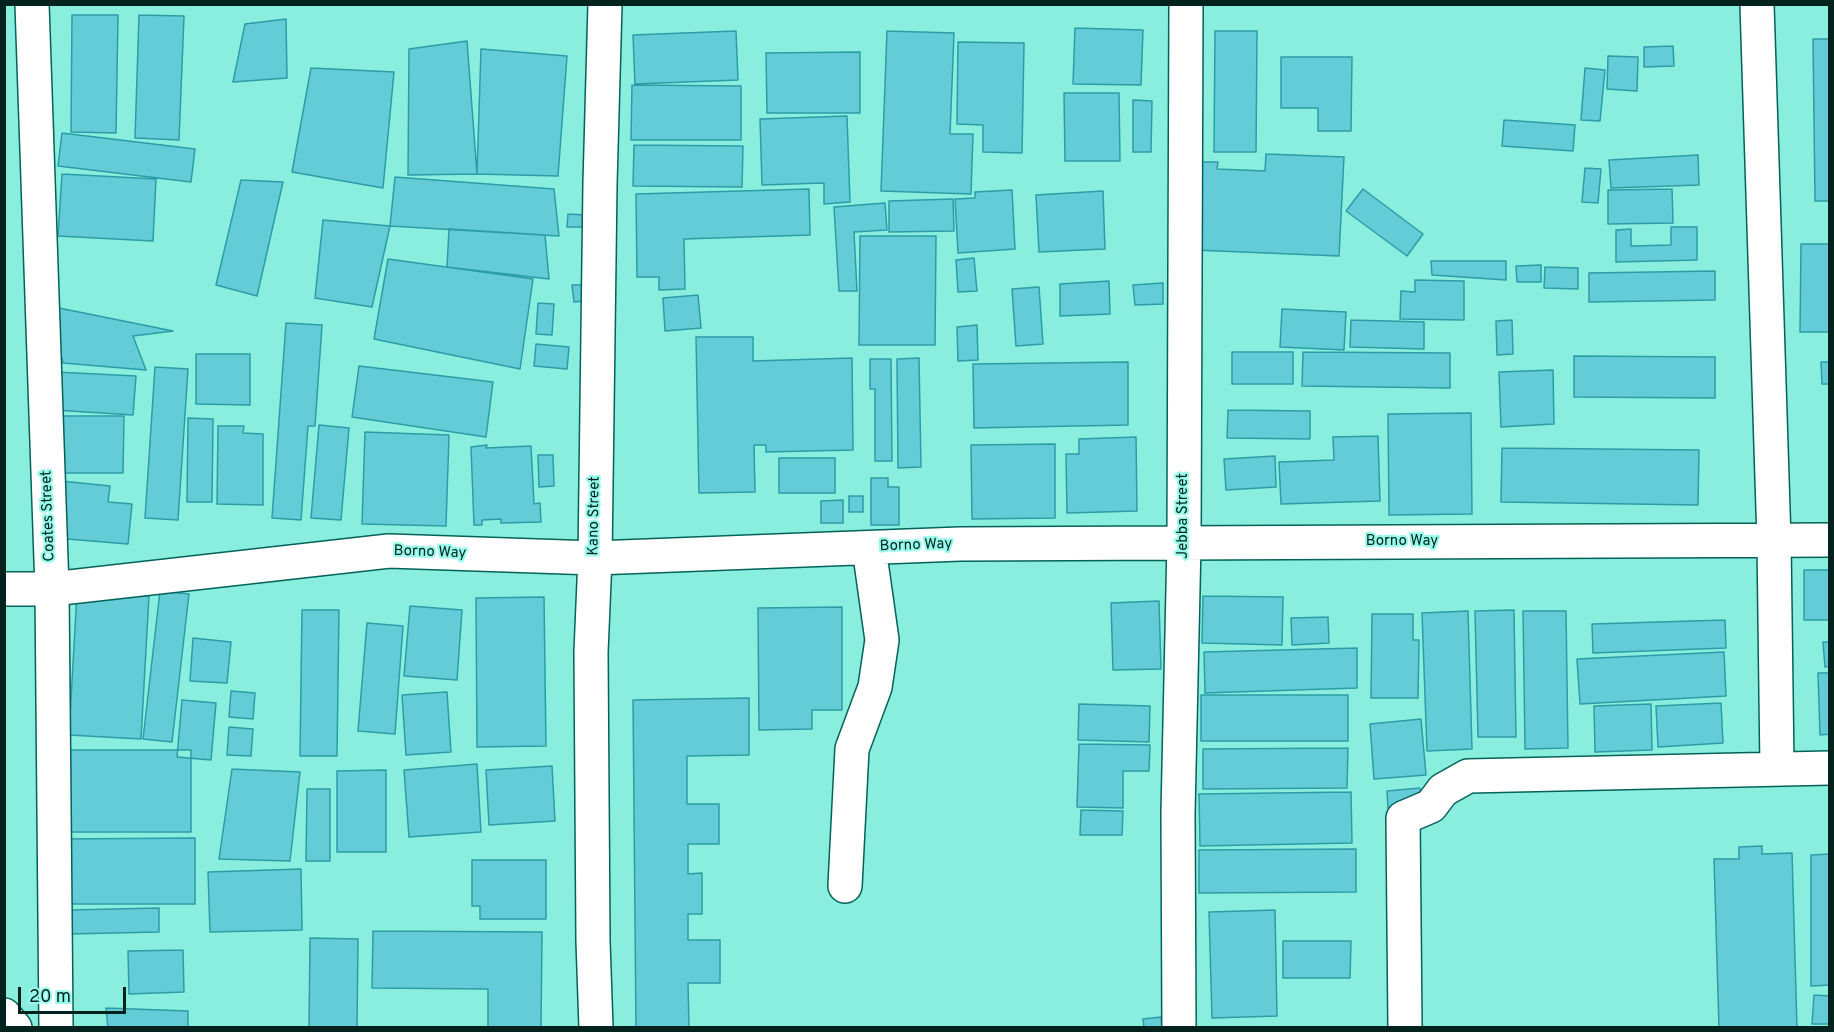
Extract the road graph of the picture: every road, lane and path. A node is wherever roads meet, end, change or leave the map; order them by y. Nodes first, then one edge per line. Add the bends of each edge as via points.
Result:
1 (32, 4) edge
2 (605, 4) edge
3 (1186, 4) edge
4 (1757, 4) edge
5 (1830, 540) edge
6 (1774, 541) junction
7 (1184, 543) junction
8 (869, 548) junction
9 (595, 558) junction
10 (4, 589) edge
11 (52, 589) junction
12 (1777, 768) junction
13 (1830, 768) edge
14 (845, 886) dead end
15 (4, 1015) edge
16 (15, 1028) edge
17 (56, 1028) edge
18 (596, 1028) edge
19 (1179, 1028) edge
20 (1405, 1028) edge

1 - 11 main road, Coates Street
2 - 9 main road, Kano Street
3 - 7 main road, Jebba Street
4 - 6 main road
5 - 6 main road, Borno Way
6 - 7 main road, Borno Way
6 - 12 main road
7 - 8 main road, Borno Way
7 - 19 main road, Jebba Street via 1178,813
8 - 9 main road, Borno Way
8 - 14 main road via 882,640 875,687 852,749
9 - 11 main road, Borno Way via 389,551
9 - 18 main road, Kano Street via 591,675
10 - 11 main road, Borno Way
11 - 17 main road, Coates Street
12 - 13 main road
12 - 20 main road via 1468,776 1443,790 1431,806 1403,818
15 - 16 main road

